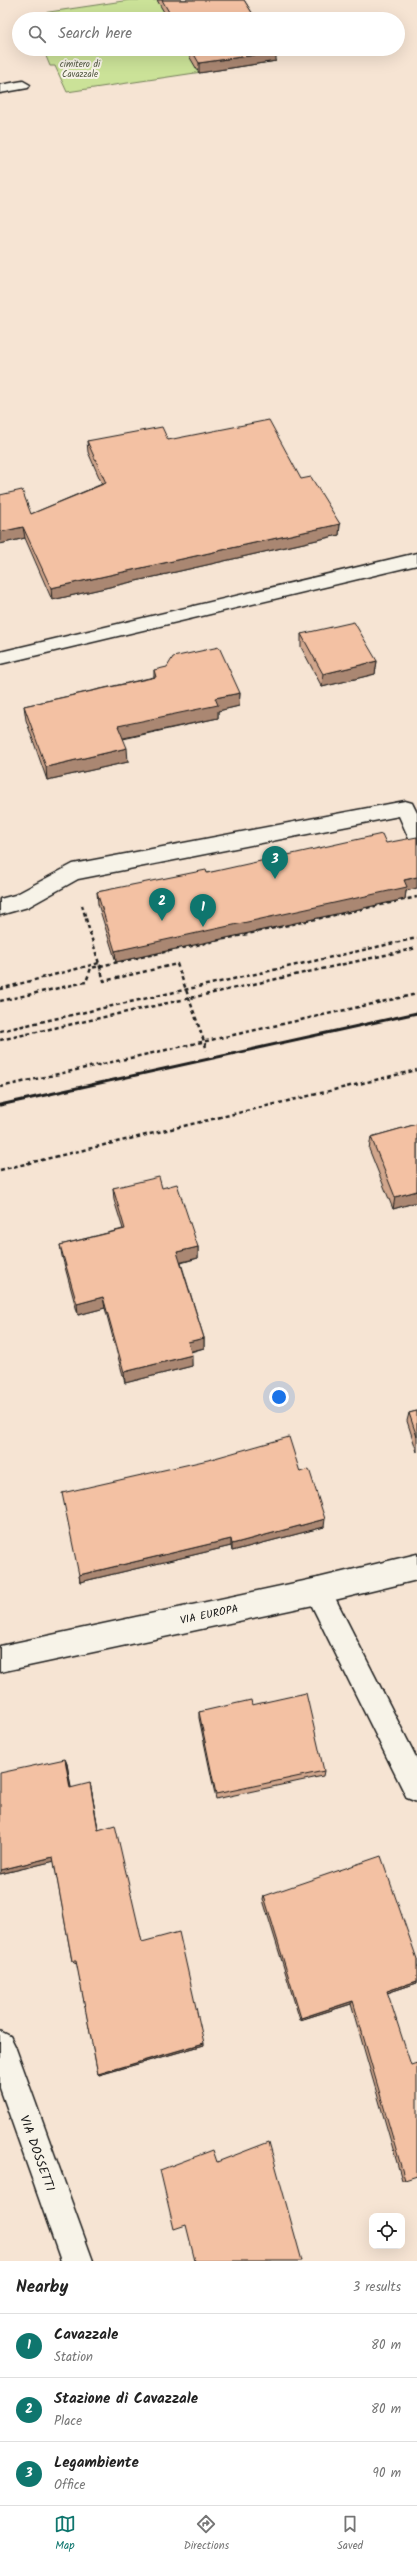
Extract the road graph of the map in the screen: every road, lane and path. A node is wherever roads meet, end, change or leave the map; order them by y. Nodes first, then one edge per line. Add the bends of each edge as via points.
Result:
1 (23, 85) dead end
2 (0, 89) edge
3 (417, 559) edge
4 (0, 658) edge
5 (417, 836) edge
6 (73, 872) junction
7 (417, 897) edge
8 (0, 907) edge
9 (417, 938) edge
10 (417, 948) edge
11 (99, 965) junction
12 (0, 989) edge
13 (186, 990) junction
14 (417, 994) edge
15 (189, 998) junction
16 (0, 1001) edge
17 (0, 1031) edge
18 (0, 1040) edge
19 (204, 1042) junction
20 (207, 1050) dead end
21 (417, 1070) edge
22 (0, 1087) edge
23 (0, 1170) edge
24 (417, 1567) edge
25 (318, 1591) junction
26 (0, 1659) edge
27 (417, 1788) edge
28 (0, 2046) edge
29 (77, 2261) edge

1 - 2 street
3 - 4 street
5 - 6 street via 405,808
6 - 8 street via 21,901
6 - 11 path
7 - 11 path
9 - 13 path
10 - 15 path
11 - 12 path
11 - 13 path via 104,980 177,964
11 - 16 path via 90,968 86,982
13 - 15 path
13 - 17 path
14 - 19 path
15 - 18 path
15 - 19 path
19 - 20 path
19 - 22 path
21 - 23 path
24 - 25 street, VIA EUROPA
25 - 26 street, VIA EUROPA
25 - 27 street
28 - 29 street, VIA DOSSETTI

